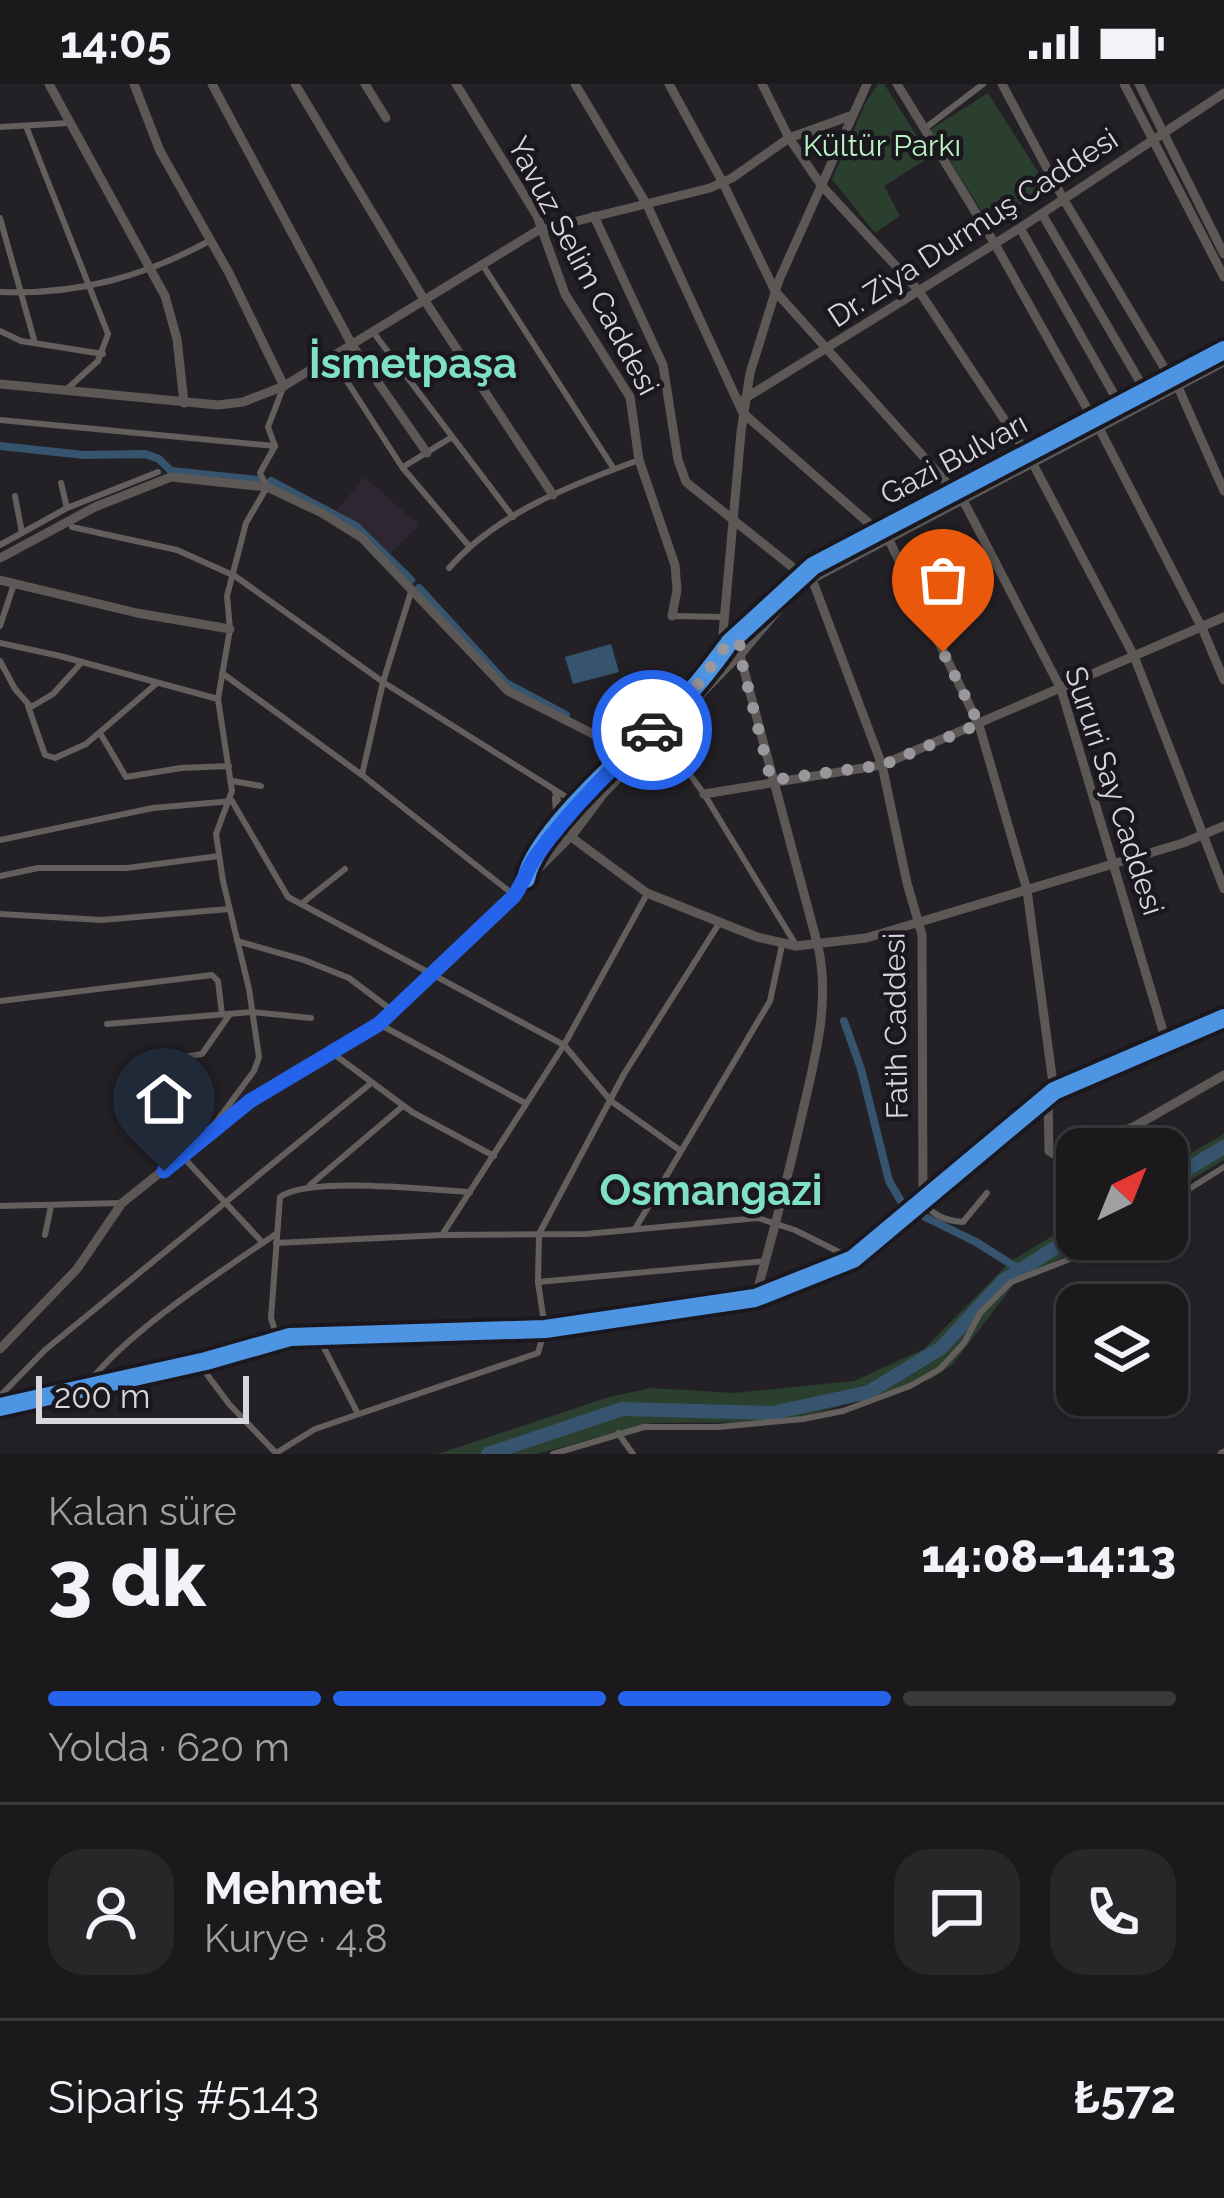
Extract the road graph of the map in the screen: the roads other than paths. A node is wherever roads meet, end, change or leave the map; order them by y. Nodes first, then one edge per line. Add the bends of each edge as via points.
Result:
1 (49, 84) edge
2 (134, 84) edge
3 (212, 84) edge
4 (295, 84) edge
5 (365, 84) edge
6 (456, 84) edge
7 (574, 84) edge
8 (668, 84) edge
9 (763, 84) edge
10 (867, 84) edge
11 (897, 84) edge
12 (983, 84) edge
13 (1002, 84) edge
14 (1124, 84) edge
15 (1138, 84) edge
16 (1224, 93) edge
17 (850, 116) junction
18 (386, 118) dead end
19 (68, 123) junction
20 (26, 126) junction
21 (0, 127) edge
22 (924, 130) junction
23 (805, 132) junction
24 (1164, 132) junction
25 (789, 138) junction
26 (1153, 140) junction
27 (839, 142) junction
28 (723, 183) junction
29 (821, 185) junction
30 (1064, 200) junction
31 (647, 205) junction
32 (1042, 214) junction
33 (594, 216) junction
34 (0, 218) edge
35 (543, 228) junction
36 (1020, 228) junction
37 (211, 240) junction
38 (995, 244) junction
39 (1224, 254) edge
40 (482, 264) junction
41 (152, 268) junction
42 (1224, 277) edge
43 (92, 287) junction
44 (776, 291) junction
45 (920, 291) junction
46 (0, 292) edge
47 (23, 293) junction
48 (425, 301) junction
49 (0, 331) edge
50 (374, 332) junction
51 (35, 343) junction
52 (352, 345) junction
53 (826, 350) junction
54 (1224, 350) edge
55 (103, 353) junction
56 (332, 358) junction
57 (1224, 362) edge
58 (1174, 383) junction
59 (0, 384) edge
60 (284, 386) junction
61 (65, 392) junction
62 (1146, 392) junction
63 (744, 399) junction
64 (184, 403) junction
65 (1120, 406) junction
66 (743, 413) junction
67 (0, 420) edge
68 (1096, 424) junction
69 (452, 437) junction
70 (275, 446) junction
71 (427, 452) junction
72 (1030, 458) junction
73 (639, 460) junction
74 (403, 467) junction
75 (614, 470) junction
76 (158, 472) dead end
77 (61, 483) dead end
78 (267, 487) junction
79 (1224, 491) edge
80 (553, 495) junction
81 (15, 496) dead end
82 (960, 496) junction
83 (67, 508) junction
84 (513, 517) junction
85 (733, 518) junction
86 (72, 527) dead end
87 (22, 534) junction
88 (884, 535) junction
89 (0, 545) edge
90 (469, 546) junction
91 (0, 557) edge
92 (449, 568) dead end
93 (235, 576) junction
94 (806, 577) junction
95 (0, 580) edge
96 (14, 584) junction
97 (412, 589) junction
98 (672, 616) joint
99 (725, 617) junction
100 (1224, 617) edge
101 (749, 625) junction
102 (0, 626) edge
103 (1202, 628) junction
104 (230, 629) junction
105 (0, 643) edge
106 (734, 647) junction
107 (1134, 656) junction
108 (0, 661) edge
109 (82, 662) junction
110 (222, 673) junction
111 (1224, 680) edge
112 (383, 682) junction
113 (156, 684) junction
114 (1061, 689) junction
115 (218, 699) junction
116 (28, 706) junction
117 (979, 724) junction
118 (100, 734) junction
119 (662, 736) junction
120 (628, 752) junction
121 (883, 765) junction
122 (229, 766) junction
123 (362, 775) junction
124 (771, 780) junction
125 (232, 782) junction
126 (261, 786) dead end
127 (554, 788) junction
128 (704, 794) junction
129 (582, 800) junction
130 (232, 801) junction
131 (1224, 826) edge
132 (566, 829) junction
133 (1202, 836) junction
134 (0, 840) edge
135 (219, 856) junction
136 (1114, 865) junction
137 (345, 869) dead end
138 (0, 876) edge
139 (1224, 889) edge
140 (1027, 890) junction
141 (647, 892) junction
142 (514, 896) junction
143 (301, 904) junction
144 (229, 909) junction
145 (0, 914) edge
146 (721, 922) junction
147 (919, 923) junction
148 (237, 941) junction
149 (782, 945) junction
150 (796, 946) junction
151 (818, 946) junction
152 (430, 974) junction
153 (0, 1000) edge
154 (253, 1012) junction
155 (394, 1012) junction
156 (226, 1014) junction
157 (311, 1018) dead end
158 (1224, 1018) edge
159 (107, 1024) dead end
160 (379, 1024) junction
161 (1166, 1041) junction
162 (564, 1045) junction
163 (331, 1052) junction
164 (135, 1064) dead end
165 (1224, 1075) edge
166 (370, 1084) junction
167 (1051, 1094) junction
168 (611, 1101) junction
169 (525, 1103) junction
170 (404, 1106) junction
171 (1130, 1128) edge
172 (209, 1133) junction
173 (681, 1151) junction
174 (1056, 1155) edge
175 (494, 1156) junction
176 (183, 1157) junction
177 (1224, 1168) edge
178 (307, 1187) junction
179 (1188, 1190) edge
180 (470, 1192) junction
181 (987, 1193) dead end
182 (923, 1201) junction
183 (225, 1202) junction
184 (122, 1203) junction
185 (0, 1206) edge
186 (51, 1206) junction
187 (778, 1223) junction
188 (635, 1229) junction
189 (278, 1233) junction
190 (539, 1234) junction
191 (45, 1235) dead end
192 (442, 1235) junction
193 (263, 1243) junction
194 (276, 1244) junction
195 (853, 1259) junction
196 (1067, 1260) edge
197 (766, 1261) junction
198 (538, 1282) junction
199 (755, 1298) junction
200 (545, 1329) junction
201 (318, 1335) junction
202 (278, 1340) junction
203 (0, 1349) edge
204 (206, 1360) junction
205 (87, 1384) junction
206 (0, 1396) edge
207 (0, 1407) edge
208 (357, 1413) junction
209 (618, 1433) junction
210 (553, 1454) edge
211 (633, 1454) edge

1 - 19 street
2 - 37 street via 160,151
3 - 52 street
4 - 48 street
5 - 18 street
6 - 35 street, Yavuz Selim Caddesi
7 - 31 street
8 - 28 street, Sururi Say Caddesi
9 - 25 street
10 - 17 street
11 - 22 street
12 - 22 street
13 - 30 street
14 - 26 street
15 - 24 street
16 - 24 street, Dr. Ziya Durmuş Caddesi
17 - 23 street
17 - 27 street
19 - 20 street
19 - 41 street
20 - 21 street
20 - 43 street
22 - 38 street
23 - 25 street
23 - 27 street
24 - 26 street, Dr. Ziya Durmuş Caddesi
24 - 39 street
25 - 28 street
25 - 29 street
26 - 30 street, Dr. Ziya Durmuş Caddesi
26 - 42 street
27 - 29 street
28 - 31 street
28 - 44 street, Sururi Say Caddesi
29 - 44 street
29 - 45 street
30 - 32 street, Dr. Ziya Durmuş Caddesi
30 - 58 street
31 - 33 street
31 - 66 street
32 - 36 street, Dr. Ziya Durmuş Caddesi
32 - 62 street
33 - 35 street
33 - 85 street, Fatih Caddesi via 663,365 683,476
34 - 47 street
35 - 40 street
35 - 73 street, Yavuz Selim Caddesi via 565,294 630,397
36 - 38 street, Dr. Ziya Durmuş Caddesi
36 - 65 street
37 - 41 street
37 - 60 street
38 - 45 street, Dr. Ziya Durmuş Caddesi
38 - 68 street
40 - 48 street
40 - 75 street
41 - 43 street
41 - 64 street via 177,339
43 - 47 street
43 - 55 street via 108,334
44 - 53 street, Sururi Say Caddesi
44 - 63 street
45 - 53 street, Dr. Ziya Durmuş Caddesi
45 - 72 street
46 - 47 street
47 - 51 street
48 - 50 street
48 - 80 street
49 - 51 street
50 - 52 street
50 - 69 street
51 - 55 street
52 - 56 street
52 - 71 street
53 - 63 street, Dr. Ziya Durmuş Caddesi
53 - 82 street, Sururi Say Caddesi
54 - 58 street, Gazi Bulvarı
55 - 61 street
56 - 60 street
56 - 74 street
57 - 58 street, Gazi Bulvarı
58 - 62 street, Gazi Bulvarı
58 - 68 street, Gazi Bulvarı
58 - 79 street
59 - 61 street
60 - 64 street via 244,402
60 - 70 street via 268,427
61 - 64 street
62 - 65 street, Gazi Bulvarı
63 - 66 street
65 - 68 street, Gazi Bulvarı
66 - 85 street
66 - 88 street
67 - 70 street
68 - 72 street, Gazi Bulvarı
68 - 103 street
69 - 71 street
69 - 84 street
70 - 78 street via 260,473
71 - 74 street
72 - 82 street, Gazi Bulvarı
72 - 107 street
73 - 75 street
73 - 98 street, Yavuz Selim Caddesi via 673,552
74 - 90 street
75 - 80 street
76 - 83 street
77 - 83 street
78 - 91 street via 171,477
78 - 93 street via 246,524
78 - 97 street via 353,532
80 - 84 street
81 - 87 street
82 - 88 street, Gazi Bulvarı
82 - 114 street, Sururi Say Caddesi
83 - 87 street
84 - 90 street
85 - 94 street, Fatih Caddesi
85 - 99 street
86 - 93 street via 177,550
87 - 89 street
88 - 94 street, Gazi Bulvarı
88 - 117 street
90 - 92 street
93 - 104 street via 227,596
93 - 112 street
94 - 101 street, Gazi Bulvarı
94 - 106 street, Gazi Bulvarı
94 - 121 street, Fatih Caddesi
95 - 96 street
96 - 102 street
96 - 104 street
97 - 112 street
97 - 120 street via 500,685
98 - 99 street
99 - 101 street
99 - 106 street
100 - 103 street
101 - 106 street, Gazi Bulvarı
103 - 107 street
103 - 111 street
104 - 110 street
105 - 109 street
106 - 119 street, Gazi Bulvarı
106 - 120 street, Gazi Bulvarı
106 - 124 street
107 - 114 street
107 - 133 street
108 - 116 street
109 - 113 street
109 - 116 street
110 - 115 street
110 - 123 street
112 - 123 street
112 - 127 street
113 - 115 street
113 - 118 street
114 - 117 street
114 - 136 street, Sururi Say Caddesi
115 - 122 street
116 - 118 street via 48,758
117 - 121 street
117 - 140 street
118 - 122 street via 126,777
119 - 128 street
119 - 132 street, Gazi Bulvarı
120 - 129 street, Gazi Bulvarı
121 - 124 street
121 - 147 street, Fatih Caddesi
122 - 125 street
123 - 142 street
124 - 128 street
124 - 151 street
125 - 126 street
125 - 130 street
127 - 129 street
127 - 132 street
128 - 150 street
129 - 132 street, Gazi Bulvarı
130 - 134 street via 153,808
130 - 135 street via 216,834
130 - 143 street via 288,897
131 - 133 street
132 - 141 street
132 - 142 street via 531,862
133 - 136 street
133 - 139 street
135 - 138 street
135 - 144 street
136 - 140 street
136 - 161 street, Sururi Say Caddesi
137 - 143 street
140 - 147 street
140 - 167 street
141 - 146 street
141 - 162 street
142 - 152 street
143 - 152 street
144 - 145 street via 102,920
144 - 148 street
146 - 149 street
146 - 168 street
147 - 151 street
147 - 182 street, Fatih Caddesi
148 - 154 street
148 - 155 street via 349,978
149 - 150 street
149 - 173 street via 770,1001
150 - 151 street
151 - 187 street via 822,1022
152 - 155 street
152 - 162 street
153 - 156 street via 212,975
154 - 156 street
154 - 157 street
154 - 172 street via 254,1071
155 - 160 street
156 - 159 street
156 - 164 street via 202,1054
158 - 161 street
160 - 163 street
160 - 169 street
161 - 167 street
162 - 168 street
162 - 169 street
163 - 166 street
163 - 172 street
165 - 171 street
166 - 170 street
166 - 183 street
167 - 174 street via 1049,1150
167 - 182 street
168 - 173 street
168 - 190 street
169 - 175 street
170 - 175 street
170 - 178 street
172 - 176 street
173 - 188 street
175 - 180 street
176 - 183 street
176 - 184 street
177 - 179 street
178 - 180 street
178 - 189 street via 280,1197
180 - 192 street
181 - 182 street via 963,1222 942,1218
182 - 195 street
183 - 193 street
183 - 206 street
184 - 186 street
184 - 203 street via 77,1269
185 - 186 street
186 - 191 street
187 - 188 street
187 - 195 street
187 - 197 street
188 - 190 street
189 - 193 street
189 - 194 street
190 - 192 street
190 - 198 street
192 - 194 street
193 - 205 street
194 - 202 street via 271,1318
195 - 199 street
196 - 209 street via 1011,1282 940,1369 910,1386 802,1419
197 - 198 street
197 - 199 street
198 - 200 street
199 - 200 street
200 - 201 street
200 - 208 street via 532,1356
201 - 202 street
201 - 208 street
202 - 204 street
204 - 205 street
204 - 208 street via 203,1369 229,1404 276,1454
205 - 207 street
209 - 210 street
209 - 211 street

